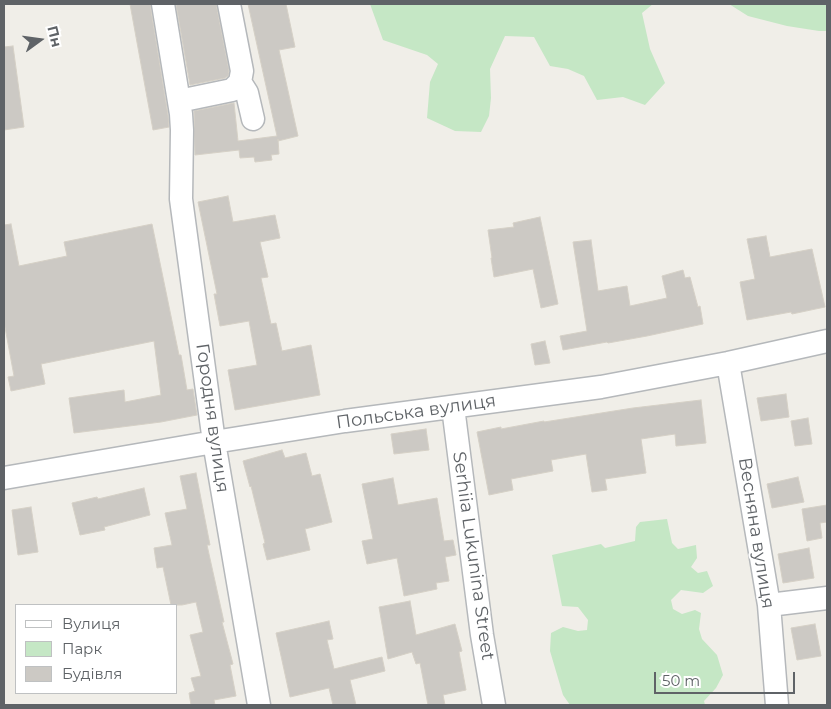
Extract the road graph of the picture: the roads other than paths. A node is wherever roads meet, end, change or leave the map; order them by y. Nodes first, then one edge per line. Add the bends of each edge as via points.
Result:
1 (163, 4) edge
2 (229, 4) edge
3 (240, 82) junction
4 (179, 101) junction
5 (253, 119) dead end
6 (827, 341) edge
7 (728, 362) junction
8 (453, 407) junction
9 (214, 442) junction
10 (4, 478) edge
11 (827, 598) edge
12 (769, 605) junction
13 (259, 705) edge
14 (494, 705) edge
15 (777, 705) edge

1 - 4 street, Городня вулиця
2 - 3 street via 242,71
3 - 4 street via 232,90
3 - 5 street via 248,93
4 - 9 street, Городня вулиця via 181,199
6 - 7 street, Польська вулиця
7 - 8 street, Польська вулиця via 601,387
7 - 12 street, Весняна вулиця
8 - 9 street, Польська вулиця
8 - 14 street, Serhiia Lukunina Street
9 - 10 street, Польська вулиця
9 - 13 street, Городня вулиця
11 - 12 street
12 - 15 street, Весняна вулиця

